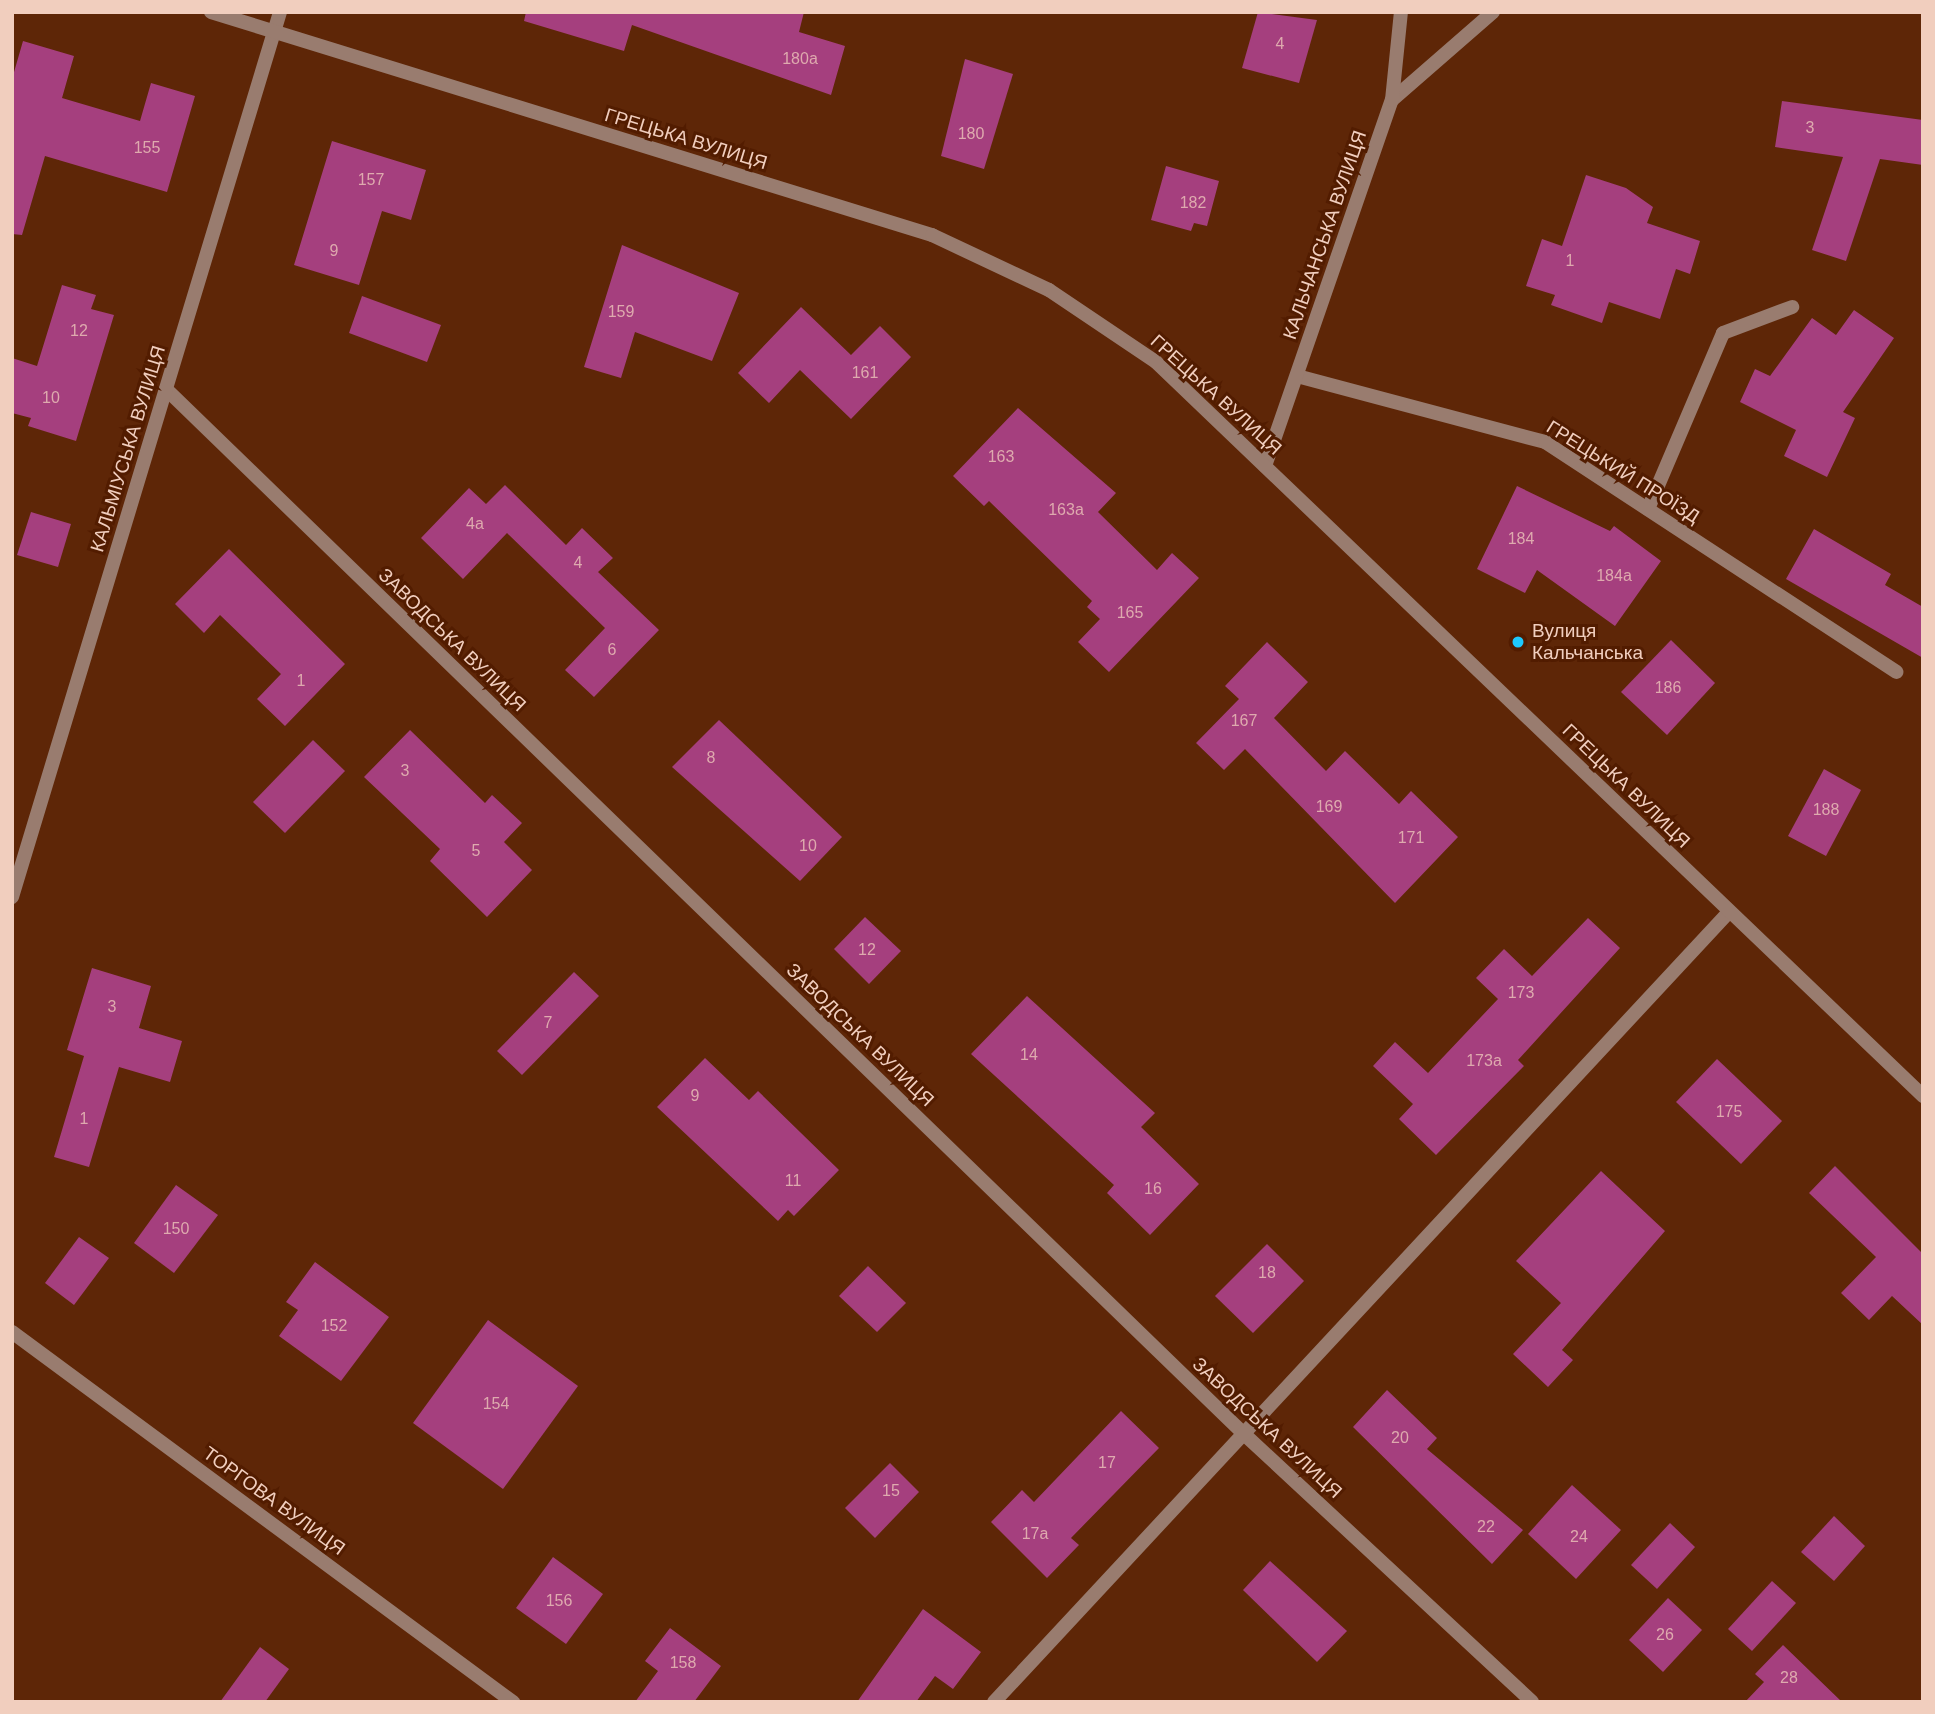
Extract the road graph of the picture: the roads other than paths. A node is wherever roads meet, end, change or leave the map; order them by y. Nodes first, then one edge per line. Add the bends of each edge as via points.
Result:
1 (211, 12) edge
2 (280, 12) edge
3 (1401, 12) edge
4 (1493, 12) edge
5 (274, 32) junction
6 (1392, 100) junction
7 (1791, 307) dead end
8 (1297, 376) junction
9 (166, 389) junction
10 (1265, 466) junction
11 (1648, 509) junction
12 (1897, 672) dead end
13 (12, 897) edge
14 (1730, 912) junction
15 (1923, 1096) edge
16 (12, 1332) edge
17 (1244, 1434) junction
18 (513, 1702) edge
19 (994, 1702) edge
20 (1532, 1702) edge

1 - 5 street, ГРЕЦЬКА ВУЛИЦЯ
2 - 5 street, КАЛЬМІУСЬКА ВУЛИЦЯ
3 - 6 street, КАЛЬЧАНСЬКА ВУЛИЦЯ
4 - 6 street
5 - 9 street, КАЛЬМІУСЬКА ВУЛИЦЯ
5 - 10 street, ГРЕЦЬКА ВУЛИЦЯ via 932,235 1049,289 1156,362
6 - 8 street, КАЛЬЧАНСЬКА ВУЛИЦЯ
7 - 11 street via 1723,333
8 - 10 street, КАЛЬЧАНСЬКА ВУЛИЦЯ
8 - 11 street, ГРЕЦЬКИЙ ПРОЇЗД via 1512,428 1545,442
9 - 13 street, КАЛЬМІУСЬКА ВУЛИЦЯ
9 - 17 street, ЗАВОДСЬКА ВУЛИЦЯ
10 - 14 street, ГРЕЦЬКА ВУЛИЦЯ
11 - 12 street, ГРЕЦЬКИЙ ПРОЇЗД
14 - 15 street, ГРЕЦЬКА ВУЛИЦЯ
14 - 17 street
16 - 18 street, ТОРГОВА ВУЛИЦЯ
17 - 19 street
17 - 20 street, ЗАВОДСЬКА ВУЛИЦЯ

